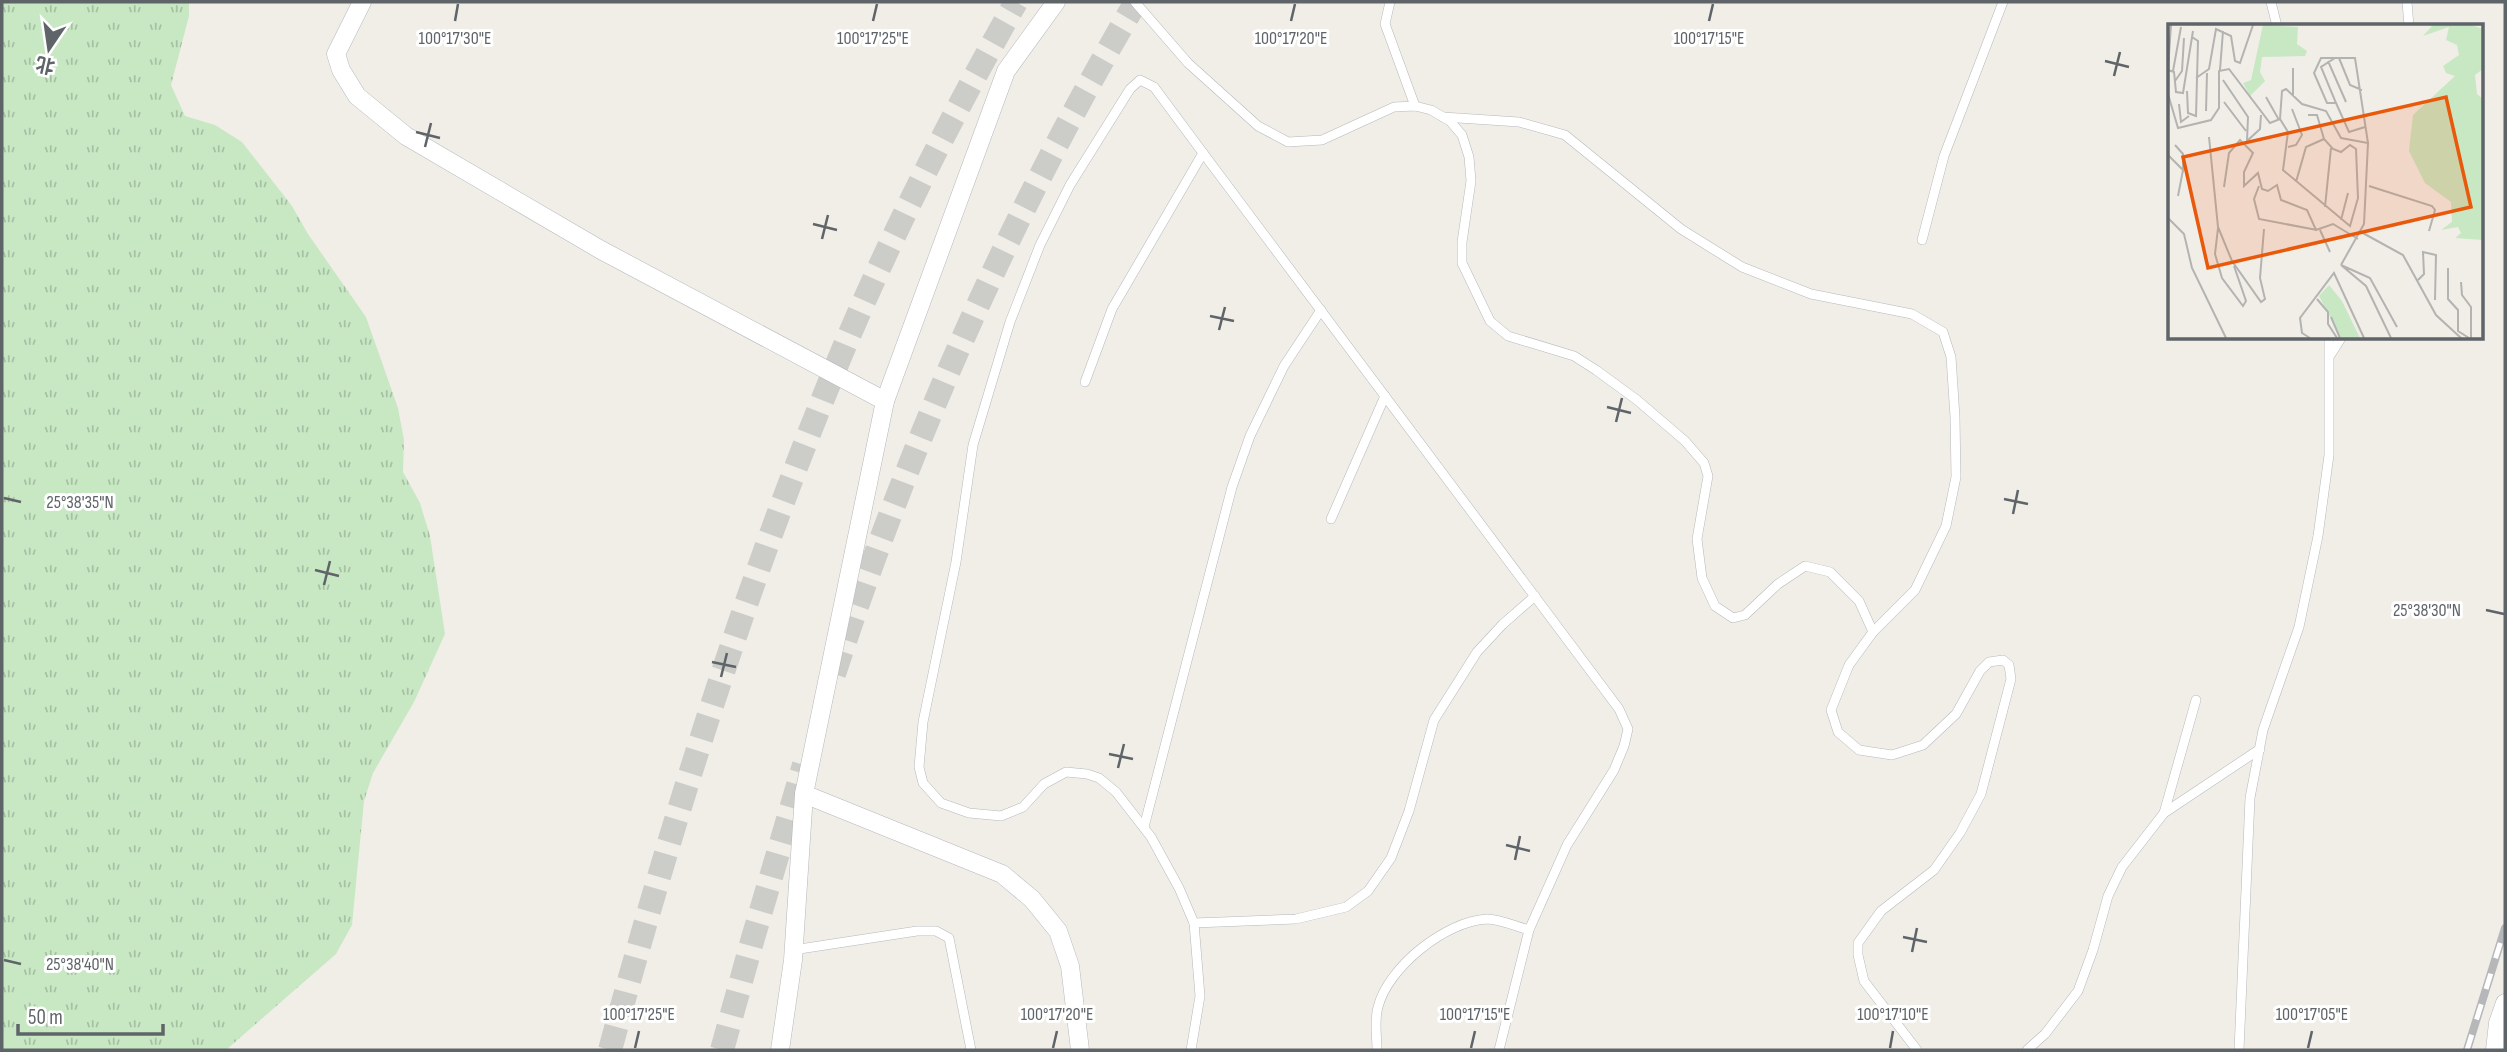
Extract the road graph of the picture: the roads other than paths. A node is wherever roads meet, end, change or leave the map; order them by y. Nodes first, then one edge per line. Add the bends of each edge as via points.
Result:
1 (362, 2) edge
2 (1135, 2) edge
3 (1390, 2) edge
4 (2003, 2) edge
5 (2271, 2) edge
6 (2407, 2) edge
7 (1049, 4) edge
8 (2276, 24) edge
9 (2409, 24) edge
10 (1415, 106) junction
11 (1443, 117) junction
12 (1203, 153) junction
13 (1922, 240) dead end
14 (1321, 310) junction
15 (2329, 340) edge
16 (2340, 340) edge
17 (2330, 356) junction
18 (1085, 382) dead end
19 (1385, 396) junction
20 (885, 401) junction
21 (1331, 519) dead end
22 (1535, 596) junction
23 (1874, 632) junction
24 (2196, 700) dead end
25 (2260, 749) junction
26 (804, 794) junction
27 (2164, 813) junction
28 (1144, 827) junction
29 (1194, 923) junction
30 (1529, 930) junction
31 (793, 950) junction
32 (2505, 1003) edge
33 (780, 1050) edge
34 (971, 1050) edge
35 (1080, 1050) edge
36 (1191, 1050) edge
37 (1377, 1050) edge
38 (1499, 1050) edge
39 (1917, 1050) edge
40 (2027, 1050) edge
41 (2239, 1050) edge
42 (2495, 1050) edge

1 - 20 street via 336,54 341,70 357,96 406,136 601,250
2 - 10 lane via 1188,63 1258,126 1288,142 1322,140 1394,107
3 - 10 lane via 1385,23
4 - 13 lane via 1944,156
5 - 8 lane
6 - 9 lane
7 - 20 street via 1006,71
10 - 11 lane
11 - 23 lane via 1462,135 1469,158 1471,181 1462,263 1490,321 1508,336 1574,356 1596,370 1685,441 1704,463 1708,475 1698,539 1702,578 1715,606 1733,618 1745,615 1805,566 1830,572 1859,601
11 - 23 lane via 1519,122 1565,135 1681,229 1742,267 1811,294 1912,314 1942,332 1951,357 1955,417 1956,477 1946,526 1915,590
12 - 14 lane
12 - 18 lane via 1112,309
12 - 28 lane via 1154,87 1140,80 1070,185 1040,245 1010,322 973,445 919,767 923,783 941,803 969,813 1001,816 1023,807 1044,784 1066,772 1087,774 1116,792
14 - 19 lane
14 - 28 lane via 1284,366 1245,448
15 - 17 lane
16 - 17 lane
17 - 25 lane via 2329,455 2318,536 2299,627
19 - 21 lane
19 - 22 lane
20 - 26 street
22 - 29 lane via 1476,652 1434,720 1391,858 1368,891 1346,907 1296,919
22 - 30 lane via 1619,709 1628,729 1614,770 1567,845
23 - 39 lane via 1849,665 1831,710 1838,732 1859,750 1892,755 1923,745 1955,714 1989,662 2003,660 2009,665 2011,679 1982,794 1960,833 1934,870 1881,911 1858,943 1864,981
24 - 27 lane
25 - 27 lane
25 - 41 lane via 2250,798
26 - 31 street
26 - 35 street via 1002,874 1032,899 1058,931 1070,966
27 - 40 lane via 2122,867 2078,991
28 - 29 lane
29 - 36 lane via 1200,996
30 - 37 lane via 1488,919 1431,941 1386,987 1377,1008
30 - 38 lane
31 - 33 street
31 - 34 lane via 917,931 936,931 949,938
32 - 42 street

